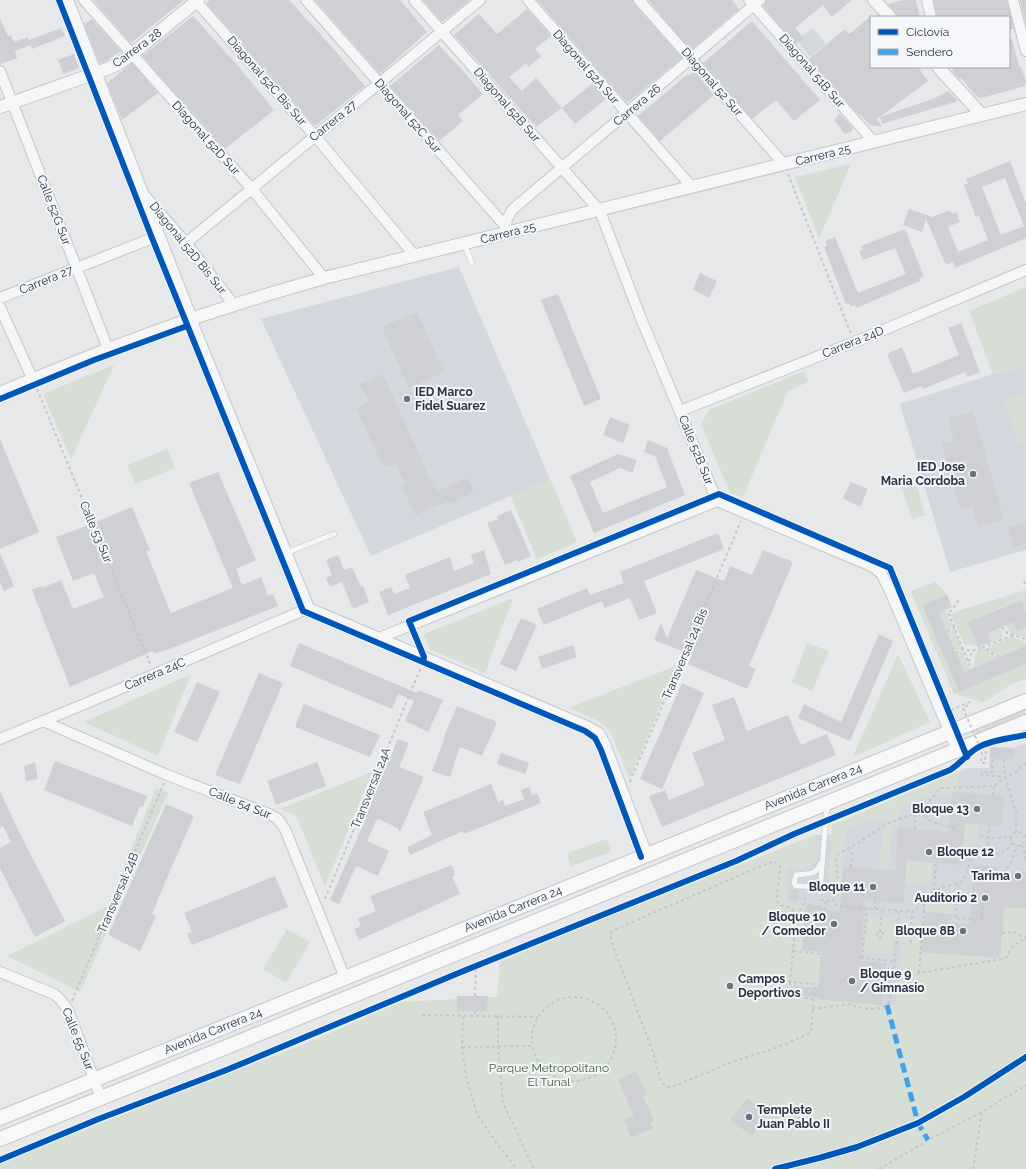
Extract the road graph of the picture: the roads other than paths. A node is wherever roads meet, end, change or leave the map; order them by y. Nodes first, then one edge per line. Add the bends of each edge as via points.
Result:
1 (67, 0) edge
2 (84, 0) edge
3 (306, 0) edge
4 (414, 0) edge
5 (480, 0) edge
6 (528, 0) edge
7 (639, 0) edge
8 (874, 0) edge
9 (927, 0) edge
10 (1013, 0) edge
11 (197, 1) edge
12 (754, 2) edge
13 (889, 16) edge
14 (931, 16) edge
15 (442, 32) junction
16 (1026, 51) edge
17 (132, 54) junction
18 (691, 59) junction
19 (942, 69) edge
20 (0, 71) edge
21 (95, 73) junction
22 (379, 83) junction
23 (12, 103) junction
24 (1026, 104) edge
25 (0, 107) edge
26 (627, 113) junction
27 (982, 115) junction
28 (315, 136) junction
29 (874, 142) junction
30 (562, 168) junction
31 (786, 168) junction
32 (251, 188) junction
33 (692, 188) junction
34 (141, 191) junction
35 (513, 209) junction
36 (600, 210) junction
37 (494, 214) junction
38 (509, 230) junction
39 (158, 236) junction
40 (186, 243) junction
41 (464, 244) junction
42 (415, 256) junction
43 (472, 263) dead end
44 (77, 268) junction
45 (1026, 270) edge
46 (324, 278) junction
47 (0, 298) edge
48 (234, 305) junction
49 (0, 307) edge
50 (191, 319) junction
51 (108, 349) junction
52 (35, 384) junction
53 (0, 393) edge
54 (680, 411) junction
55 (717, 501) junction
56 (334, 534) dead end
57 (286, 553) junction
58 (309, 608) junction
59 (379, 638) junction
60 (1026, 701) edge
61 (43, 721) junction
62 (1026, 722) edge
63 (952, 731) junction
64 (0, 739) edge
65 (957, 750) junction
66 (827, 803) junction
67 (647, 855) junction
68 (823, 858) junction
69 (0, 972) edge
70 (345, 978) junction
71 (94, 1080) junction
72 (101, 1098) junction
73 (0, 1118) edge
74 (0, 1139) edge

1 - 21 street
2 - 17 street, Diagonal 52D Sur
3 - 22 street, Diagonal 52C Sur
4 - 15 street, Diagonal 52B Sur
5 - 15 street, Carrera 27
6 - 26 street, Diagonal 52A Sur
7 - 18 street, Diagonal 52 Sur
8 - 13 street
9 - 14 street
10 - 16 street
11 - 17 street, Carrera 28
11 - 28 street, Diagonal 52C Bis Sur
12 - 18 street, Carrera 26
12 - 29 street, Diagonal 51B Sur
15 - 22 street, Carrera 27
15 - 30 street, Diagonal 52B Sur
17 - 21 street, Carrera 28 via 118,64
17 - 32 street, Diagonal 52D Sur
18 - 26 street, Carrera 26
18 - 31 street, Diagonal 52 Sur
19 - 27 street
20 - 23 street, Calle 52G Sur
21 - 23 street, Carrera 28
21 - 34 street
22 - 28 street, Carrera 27
22 - 37 street, Diagonal 52C Sur
23 - 25 street, Carrera 28
23 - 44 street, Calle 52G Sur
24 - 27 street, Carrera 25
26 - 30 street, Carrera 26
26 - 33 street, Diagonal 52A Sur
27 - 29 street, Carrera 25
28 - 32 street, Carrera 27
28 - 42 street, Diagonal 52C Bis Sur
29 - 31 street, Carrera 25
30 - 35 street, Carrera 26
30 - 36 street, Diagonal 52B Sur
31 - 33 street, Carrera 25
32 - 40 street, Carrera 27
32 - 46 street, Diagonal 52D Sur
33 - 36 street, Carrera 25
34 - 39 street
34 - 40 street, Diagonal 52D Bis Sur
35 - 37 street, Carrera 26
35 - 38 street, Carrera 26 via 507,219
36 - 38 street, Carrera 25
36 - 54 street, Calle 52B Sur via 640,316
37 - 38 street, Diagonal 52C Sur
38 - 41 street, Carrera 25
39 - 44 street, Carrera 27
39 - 50 street
40 - 48 street, Diagonal 52D Bis Sur
41 - 42 street, Carrera 25
41 - 43 lane
42 - 46 street, Carrera 25
44 - 47 street, Carrera 27
44 - 51 street, Calle 52G Sur
45 - 54 street, Carrera 24D
46 - 48 street, Carrera 25
48 - 50 street, Carrera 25
49 - 52 street
50 - 51 street, Carrera 25
50 - 57 street
51 - 52 street, Carrera 25
52 - 53 street, Carrera 25
54 - 55 street, Calle 52B Sur
55 - 59 street
55 - 63 street via 865,564 880,574 890,591
56 - 57 lane
57 - 58 street
58 - 59 street
58 - 61 street, Carrera 24C
59 - 67 street via 599,733 606,744
60 - 63 main road, Avenida Carrera 24
61 - 64 street, Carrera 24C
61 - 70 street, Calle 54 Sur via 167,775 278,819 285,829
62 - 65 main road, Avenida Carrera 24
63 - 65 street
63 - 67 main road, Avenida Carrera 24
65 - 66 main road, Avenida Carrera 24
66 - 68 lane
66 - 72 main road, Avenida Carrera 24
67 - 70 main road, Avenida Carrera 24
68 - 68 lane via 821,889 796,886 796,875 815,872
69 - 71 street, Calle 55 Sur via 54,994 60,999 68,1010
70 - 71 main road, Avenida Carrera 24
71 - 72 street, Calle 55 Sur
71 - 73 main road, Avenida Carrera 24
72 - 74 main road, Avenida Carrera 24

